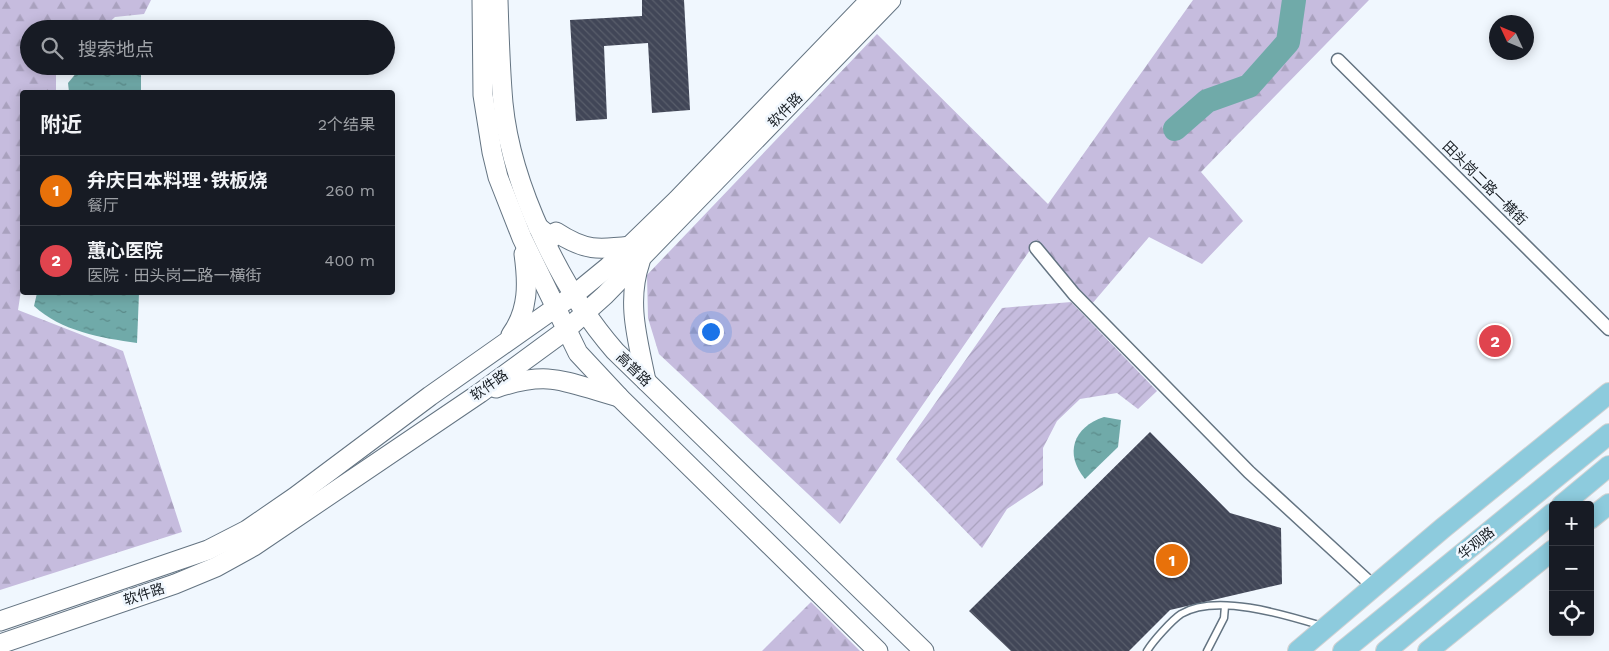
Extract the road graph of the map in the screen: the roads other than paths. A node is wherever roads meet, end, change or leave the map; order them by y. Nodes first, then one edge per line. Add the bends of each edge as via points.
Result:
1 (482, 0) edge
2 (498, 0) edge
3 (870, 0) edge
4 (891, 0) edge
5 (1338, 60) dead end
6 (538, 227) junction
7 (522, 238) junction
8 (1036, 248) dead end
9 (636, 252) junction
10 (575, 294) junction
11 (555, 306) junction
12 (585, 313) junction
13 (1609, 329) edge
14 (566, 330) junction
15 (509, 339) junction
16 (646, 381) junction
17 (480, 393) junction
18 (1609, 393) edge
19 (620, 398) junction
20 (672, 407) junction
21 (652, 429) junction
22 (1609, 434) edge
23 (1609, 466) edge
24 (1567, 501) edge
25 (1609, 504) edge
26 (1549, 515) edge
27 (1594, 516) edge
28 (1549, 553) edge
29 (117, 582) junction
30 (1374, 586) junction
31 (123, 601) junction
32 (1225, 606) junction
33 (0, 620) edge
34 (1325, 627) junction
35 (0, 644) edge
36 (878, 651) edge
37 (924, 651) edge
38 (1147, 651) edge
39 (1207, 651) edge
40 (1298, 651) edge
41 (1344, 651) edge
42 (1386, 651) edge
43 (1428, 651) edge

1 - 7 street via 481,72 486,121 498,177
2 - 6 street, 高普路 via 503,104 508,134
3 - 9 street, 软件路
4 - 9 street, 软件路
5 - 13 street, 田头岗二路一横街
6 - 9 street via 552,238 556,232 590,249
6 - 10 street, 高普路
7 - 11 street
7 - 15 street via 526,296 518,326
8 - 30 street via 1074,294 1249,472
9 - 10 street, 软件路
9 - 12 street, 软件路
9 - 16 street via 633,314
10 - 11 street, 软件路
10 - 12 street, 高普路
11 - 14 street
11 - 15 street, 软件路
12 - 14 street, 软件路
12 - 16 street, 高普路 via 615,351
14 - 17 street, 软件路
14 - 19 street via 578,353
15 - 29 street, 软件路 via 248,530 208,550
16 - 20 street, 高普路
17 - 19 street via 521,380 550,378
17 - 31 street, 软件路 via 254,546 197,575
18 - 30 main road
19 - 21 street
20 - 21 street
20 - 37 street, 高普路
21 - 36 street
22 - 41 main road, 华观路
23 - 24 main road
25 - 27 main road
26 - 42 main road, 华观路
28 - 43 main road
29 - 31 street
29 - 33 street, 软件路
30 - 34 main road
31 - 35 street, 软件路
32 - 34 lane via 1282,614
32 - 38 lane via 1209,606 1181,614
32 - 39 lane via 1224,618
34 - 40 main road

